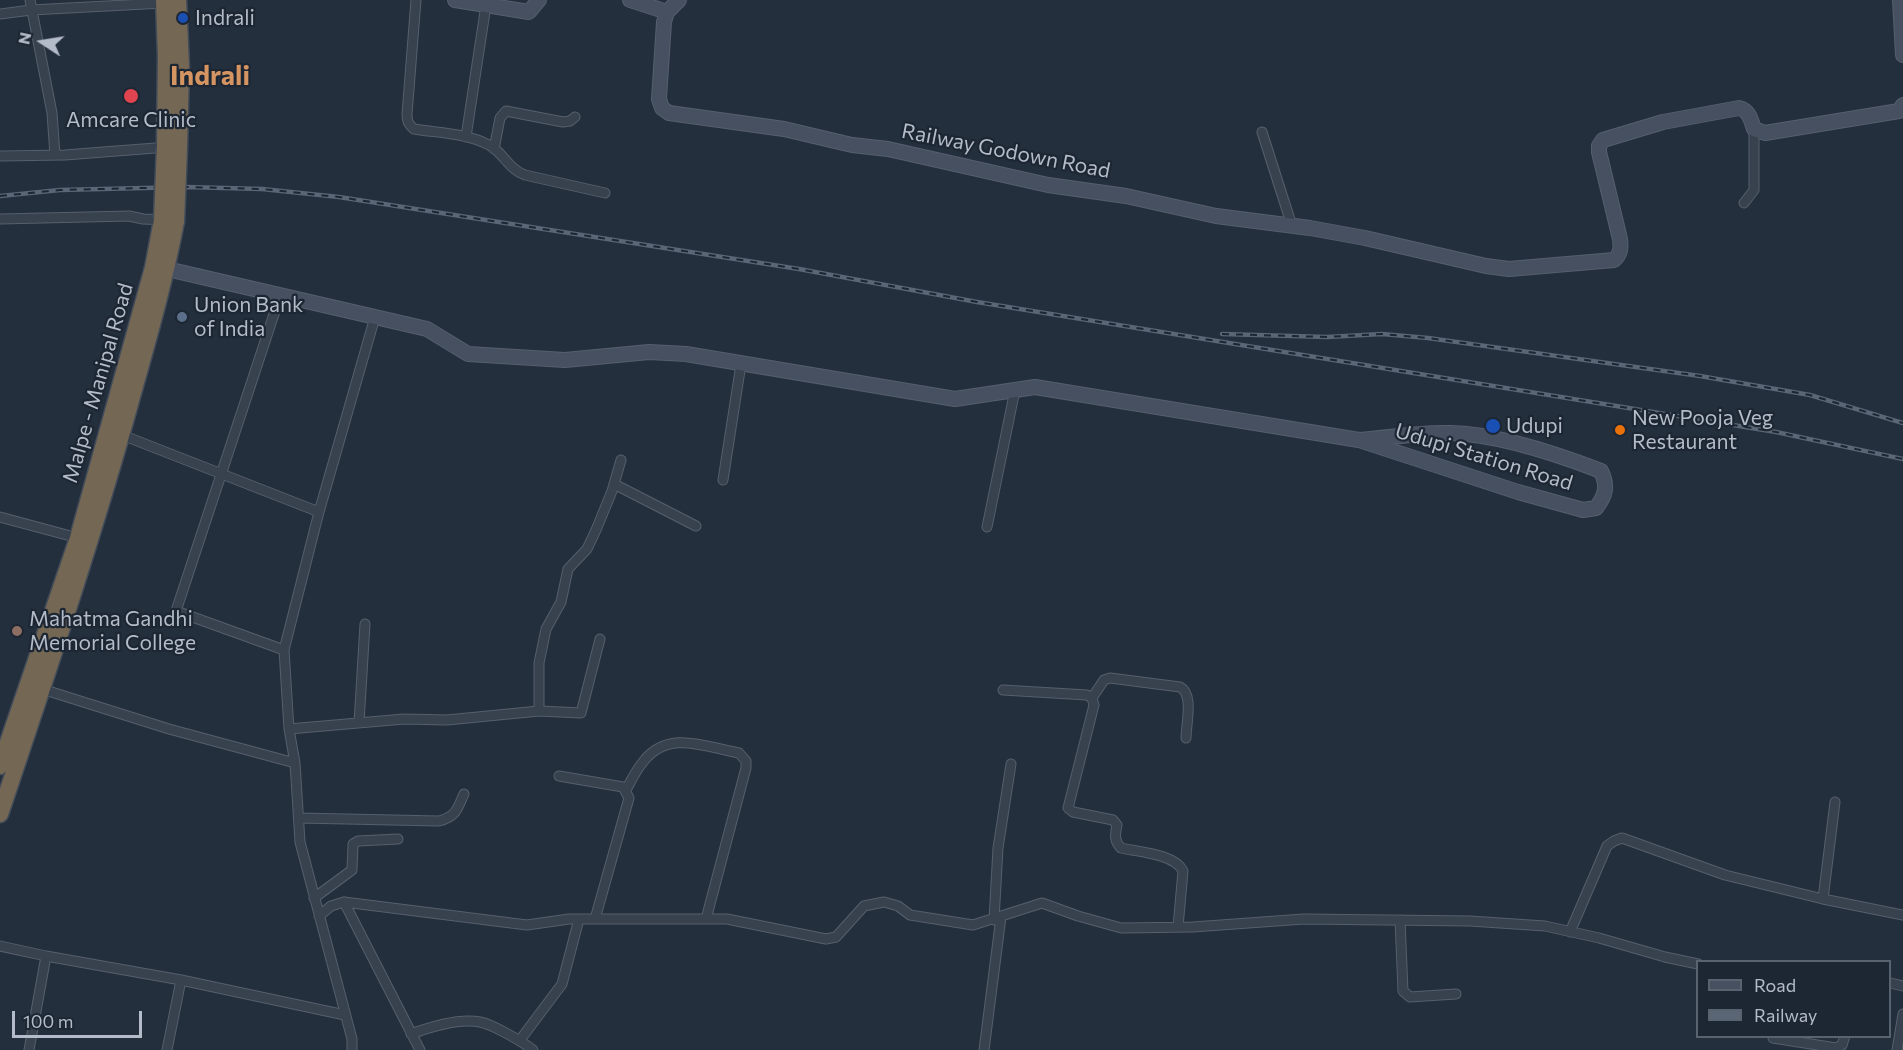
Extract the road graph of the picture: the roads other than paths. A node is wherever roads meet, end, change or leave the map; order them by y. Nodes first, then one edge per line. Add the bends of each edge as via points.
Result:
1 (416, 0) edge
2 (539, 0) edge
3 (630, 0) edge
4 (679, 0) edge
5 (1900, 0) edge
6 (169, 1) edge
7 (462, 1) edge
8 (31, 5) edge
9 (486, 6) junction
10 (667, 12) junction
11 (0, 14) edge
12 (1903, 55) edge
13 (1903, 105) edge
14 (575, 117) dead end
15 (1754, 129) junction
16 (1262, 132) dead end
17 (466, 137) junction
18 (172, 147) junction
19 (494, 148) junction
20 (55, 155) junction
21 (0, 156) edge
22 (605, 193) dead end
23 (1744, 203) dead end
24 (0, 219) edge
25 (169, 221) junction
26 (1292, 226) junction
27 (167, 270) junction
28 (280, 296) junction
29 (375, 317) junction
30 (741, 364) junction
31 (1015, 390) junction
32 (122, 435) junction
33 (1359, 440) junction
34 (621, 460) dead end
35 (221, 472) junction
36 (723, 480) dead end
37 (614, 484) junction
38 (319, 512) junction
39 (0, 517) edge
40 (696, 526) dead end
41 (987, 527) dead end
42 (78, 538) junction
43 (365, 624) dead end
44 (600, 639) dead end
45 (284, 650) junction
46 (42, 689) junction
47 (1003, 690) dead end
48 (1092, 698) junction
49 (539, 711) junction
50 (360, 723) junction
51 (289, 729) junction
52 (20, 732) junction
53 (1186, 738) dead end
54 (295, 763) junction
55 (1011, 764) dead end
56 (0, 766) edge
57 (559, 776) dead end
58 (626, 790) junction
59 (464, 794) dead end
60 (1835, 802) dead end
61 (0, 814) edge
62 (298, 818) junction
63 (398, 839) dead end
64 (314, 898) junction
65 (1823, 899) junction
66 (344, 902) junction
67 (1903, 915) edge
68 (319, 916) junction
69 (997, 918) junction
70 (579, 919) junction
71 (595, 919) junction
72 (706, 919) junction
73 (1400, 920) junction
74 (1178, 927) junction
75 (1570, 932) junction
76 (0, 946) edge
77 (46, 956) junction
78 (1696, 964) edge
79 (181, 980) junction
80 (1456, 994) dead end
81 (1903, 1014) edge
82 (345, 1015) junction
83 (411, 1034) junction
84 (1773, 1038) dead end
85 (1844, 1038) edge
86 (520, 1040) junction
87 (353, 1048) edge
88 (1898, 1049) edge
89 (29, 1050) edge
90 (167, 1050) edge
91 (420, 1050) edge
92 (533, 1050) edge
93 (984, 1050) edge

1 - 17 street via 407,121 414,129
2 - 9 street via 529,12
3 - 10 street
4 - 10 street
5 - 12 street
6 - 8 street
6 - 18 highway, Malpe - Manipal Road via 166,56
7 - 9 street
8 - 11 street
8 - 20 street via 52,113
9 - 17 street
10 - 26 street, Railway Godown Road via 658,99 669,113 784,129 1048,185
13 - 15 street via 1899,111 1765,133
14 - 19 street via 563,122 506,111 500,118
15 - 23 street via 1754,190
15 - 26 street, Railway Godown Road via 1748,113 1739,108 1663,122 1603,140 1599,152 1620,239 1621,251 1614,260 1509,269
16 - 26 street
17 - 19 street
18 - 20 street
18 - 25 highway, Malpe - Manipal Road, bridge
19 - 22 street via 517,173
20 - 21 street
24 - 25 street via 129,216
25 - 27 highway, Malpe - Manipal Road
25 - 42 highway, Malpe - Manipal Road
27 - 28 street
27 - 32 highway, Malpe - Manipal Road
28 - 29 street
28 - 35 street
29 - 30 street via 427,329 468,354 565,360 649,352
29 - 38 street
30 - 31 street via 954,399
30 - 36 street
31 - 33 street via 1035,387
31 - 41 street
32 - 35 street
32 - 46 highway, Malpe - Manipal Road
33 - 33 street, Udupi Station Road via 1448,432 1499,440 1601,471 1607,483 1596,508 1583,510
34 - 37 street
35 - 38 street
35 - 45 street via 176,610
37 - 40 street
37 - 49 street via 587,549 568,569 561,602 546,629 539,663
38 - 45 street
39 - 42 street
42 - 52 highway, Malpe - Manipal Road
43 - 50 street
44 - 49 street via 581,713
45 - 51 street
46 - 52 highway, Malpe - Manipal Road
46 - 54 street
47 - 48 street
48 - 53 street via 1104,680 1110,678 1180,687 1188,696
48 - 74 street via 1094,705 1068,808 1113,820 1117,825 1114,836 1121,848 1173,859 1180,865 1183,871
49 - 50 street
50 - 51 street
51 - 54 street
52 - 56 highway, Malpe - Manipal Road
52 - 61 highway, Malpe - Manipal Road
54 - 62 street
55 - 69 street via 998,848
57 - 58 street
58 - 71 street via 629,798
58 - 72 street via 651,753 676,741 739,753 746,761
59 - 62 street via 455,814 439,821
60 - 65 street
62 - 64 street
63 - 64 street via 353,844 352,870
64 - 68 street
65 - 67 street
65 - 75 street via 1725,875 1622,838 1607,846
66 - 68 street
66 - 70 street via 526,925
66 - 83 street
68 - 82 street
69 - 72 street via 973,925 910,915 884,902 864,906 836,937 826,939 727,919
69 - 74 street via 1042,903 1121,928
69 - 93 street
70 - 71 street
70 - 86 street via 562,984
71 - 72 street
73 - 74 street via 1304,919
73 - 75 street via 1545,926
73 - 80 street via 1405,994
75 - 78 street
76 - 77 street
77 - 79 street
77 - 89 street
79 - 82 street
79 - 90 street
81 - 88 street
82 - 87 street
83 - 86 street via 450,1023 476,1021
83 - 91 street
84 - 85 street via 1836,1048
86 - 92 street

